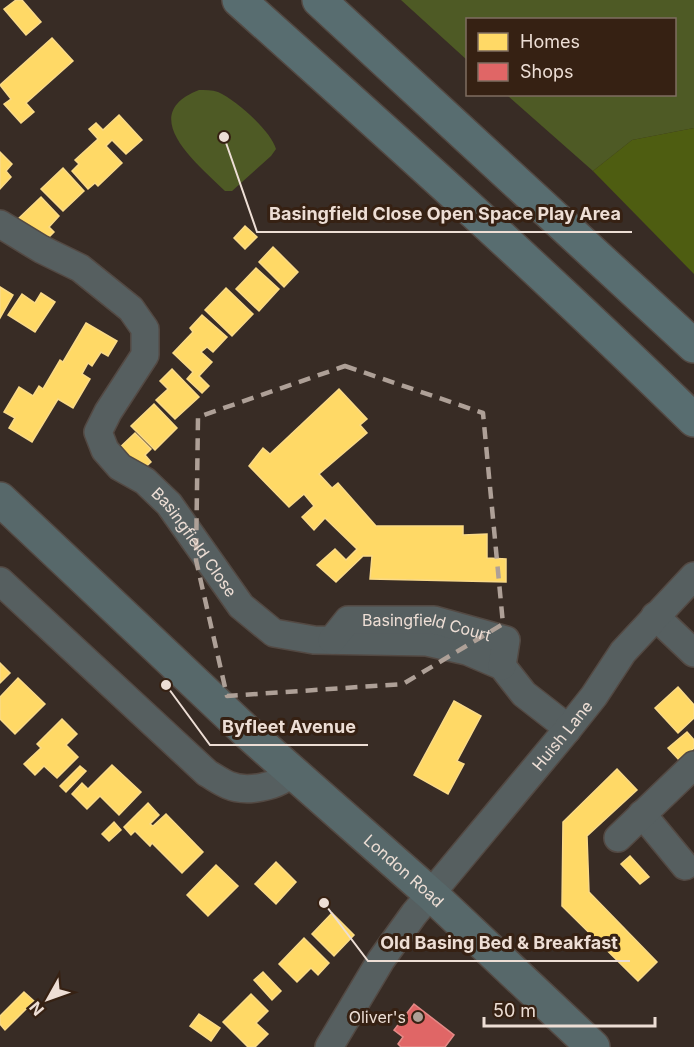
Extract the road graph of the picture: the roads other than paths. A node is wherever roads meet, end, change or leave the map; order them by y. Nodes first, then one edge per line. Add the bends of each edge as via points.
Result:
1 (239, 0) edge
2 (318, 0) edge
3 (0, 224) edge
4 (694, 346) edge
5 (694, 420) edge
6 (0, 499) edge
7 (694, 576) edge
8 (0, 581) edge
9 (655, 616) junction
10 (694, 652) edge
11 (567, 730) junction
12 (694, 765) edge
13 (292, 772) junction
14 (642, 814) junction
15 (618, 838) dead end
16 (685, 866) dead end
17 (431, 894) junction
18 (330, 1047) edge
19 (593, 1047) edge

1 - 5 highway
2 - 4 highway
3 - 11 street, Basingfield Close via 80,268 131,309 145,329 145,355 98,432 105,450 120,467 145,481 169,504 242,606 274,633 314,640 427,642 467,651 502,666 524,694
6 - 13 main road, London Road
7 - 9 street, Huish Lane
8 - 13 street via 207,773 230,787 261,789 286,779
9 - 10 street
9 - 11 street, Huish Lane via 623,652
11 - 17 street, Huish Lane
12 - 14 street
13 - 17 main road, London Road
14 - 15 street
14 - 16 street
17 - 18 street, Huish Lane via 381,960
17 - 19 main road, London Road

